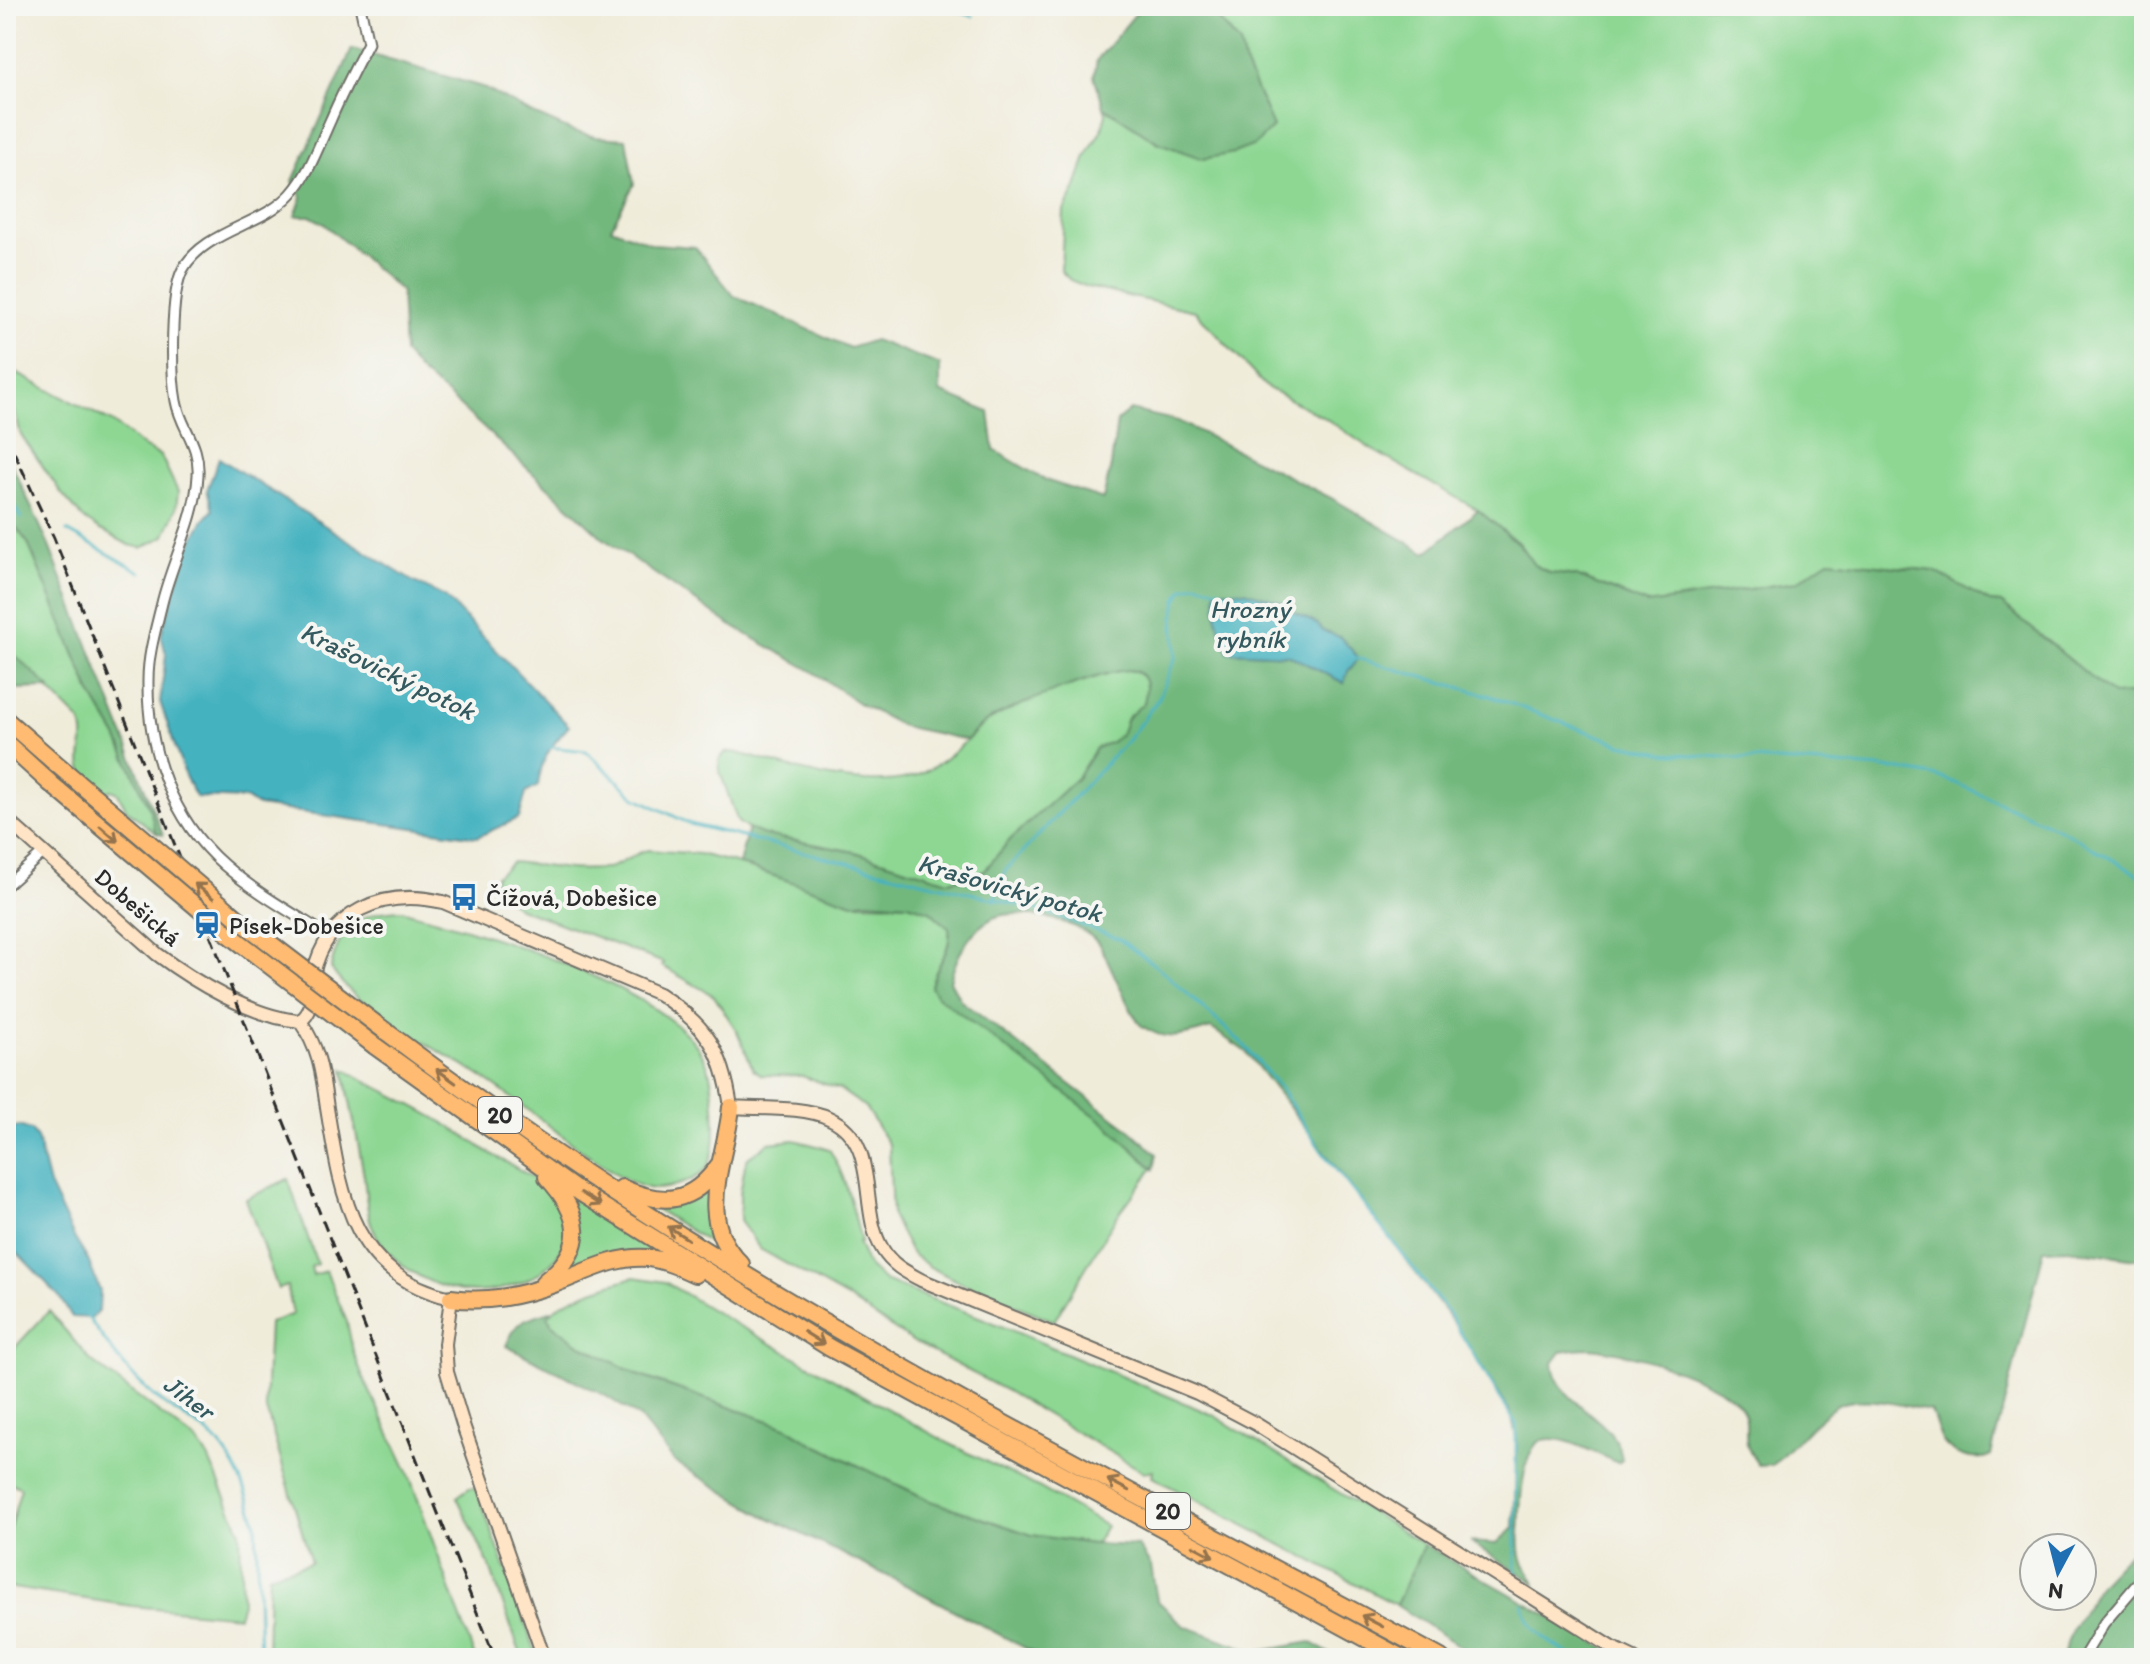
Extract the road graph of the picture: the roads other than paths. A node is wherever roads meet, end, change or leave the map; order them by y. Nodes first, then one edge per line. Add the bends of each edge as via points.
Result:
1 (360, 6) edge
2 (6, 720) edge
3 (6, 743) edge
4 (6, 819) edge
5 (43, 853) junction
6 (6, 886) edge
7 (329, 936) junction
8 (300, 1021) junction
9 (731, 1107) junction
10 (526, 1155) junction
11 (720, 1164) junction
12 (579, 1168) junction
13 (768, 1289) junction
14 (529, 1291) junction
15 (748, 1297) junction
16 (451, 1298) junction
17 (2144, 1576) edge
18 (544, 1658) edge
19 (1402, 1658) edge
20 (1441, 1658) edge
21 (1634, 1658) edge
22 (2083, 1658) edge

1 - 7 street via 368,43 305,176 274,209 199,250 176,284 176,400 197,451 198,476 159,615 148,678 157,753 183,818 223,864
12 -> 2 highway, 20, bridge via 242,922
3 -> 10 highway, 20, bridge via 218,925
4 - 5 street, Dobešická
5 - 6 street
5 - 8 street, Dobešická via 181,972 265,1013
7 - 8 street via 316,967 310,1010
7 - 9 street via 360,909 397,897 420,897 659,994 686,1011 719,1055
8 - 16 street via 319,1054 339,1176 360,1235 396,1274
9 - 11 highway
9 - 21 street via 811,1113 846,1129 865,1167 873,1226 897,1267 1197,1393 1256,1424
10 - 14 highway via 564,1197 575,1228 566,1260
10 -> 15 highway, 20
11 - 12 highway via 700,1187 668,1200 642,1196
11 - 13 highway via 715,1198 718,1234 728,1252
13 -> 12 highway, 20
20 -> 13 highway, 20 via 909,1371
14 - 15 highway via 604,1264 647,1258
14 - 16 highway via 489,1300
15 -> 19 highway, 20 via 830,1348
16 - 18 street via 447,1372
17 - 22 street via 2104,1623

